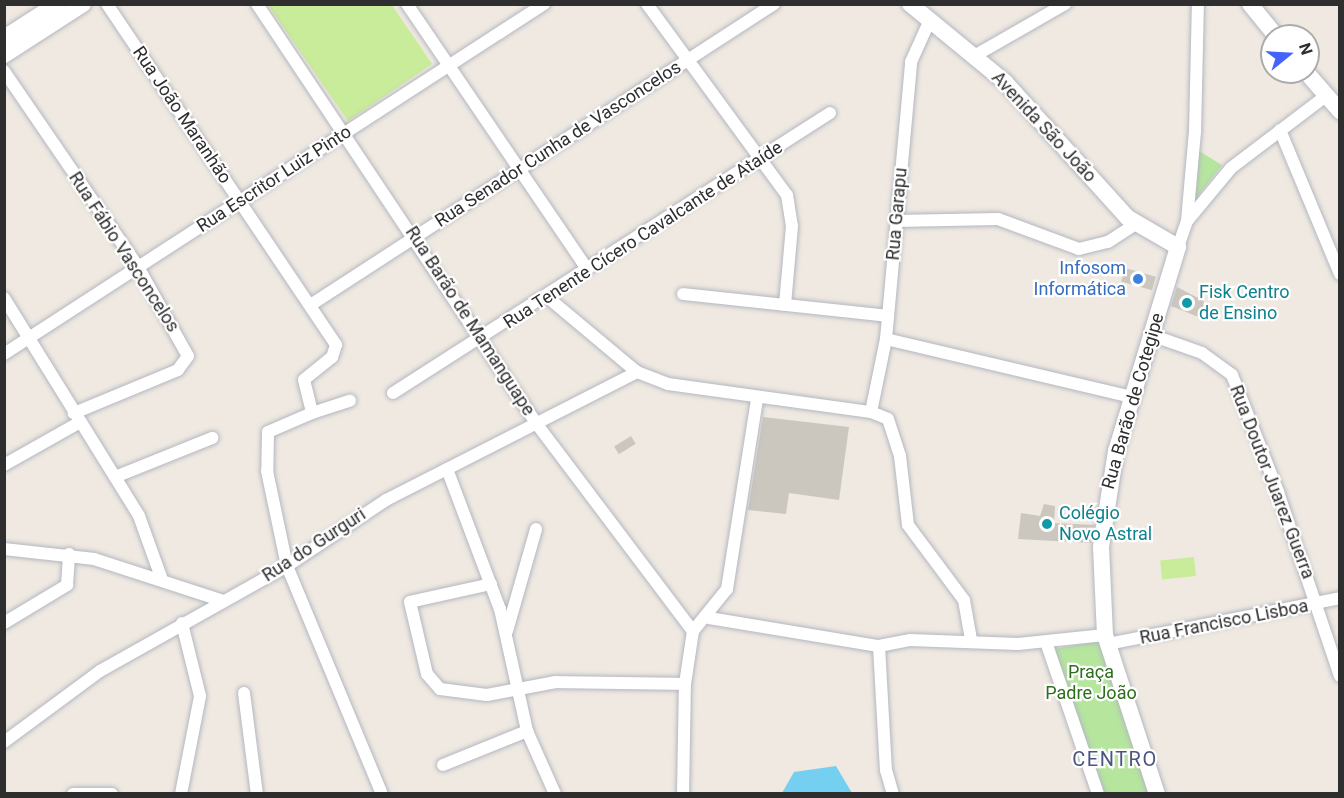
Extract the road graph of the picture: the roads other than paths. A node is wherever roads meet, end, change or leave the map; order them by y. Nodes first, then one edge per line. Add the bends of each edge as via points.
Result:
1 (57, 4) edge
2 (83, 4) edge
3 (107, 4) edge
4 (257, 4) edge
5 (407, 4) edge
6 (544, 4) edge
7 (647, 4) edge
8 (774, 4) edge
9 (1065, 4) edge
10 (1198, 4) edge
11 (1250, 4) edge
12 (922, 10) edge
13 (1266, 24) edge
14 (4, 38) edge
15 (4, 55) edge
16 (976, 55) junction
17 (689, 60) junction
18 (449, 67) junction
19 (4, 71) edge
20 (1316, 84) edge
21 (1326, 96) junction
22 (1340, 111) edge
23 (830, 113) dead end
24 (1280, 130) junction
25 (344, 134) junction
26 (762, 158) junction
27 (519, 169) junction
28 (241, 201) junction
29 (896, 221) junction
30 (1187, 221) junction
31 (1136, 224) junction
32 (416, 237) junction
33 (1178, 247) junction
34 (138, 267) junction
35 (587, 269) junction
36 (1340, 274) edge
37 (683, 294) dead end
38 (546, 296) junction
39 (4, 298) edge
40 (312, 304) junction
41 (785, 305) junction
42 (888, 316) junction
43 (1151, 335) junction
44 (29, 338) junction
45 (483, 338) junction
46 (886, 339) junction
47 (4, 354) edge
48 (637, 372) junction
49 (393, 393) dead end
50 (1131, 397) junction
51 (757, 400) junction
52 (350, 401) dead end
53 (871, 412) junction
54 (312, 413) junction
55 (77, 417) junction
56 (536, 423) junction
57 (212, 438) dead end
58 (4, 465) edge
59 (447, 470) junction
60 (115, 477) junction
61 (536, 529) dead end
62 (4, 549) edge
63 (69, 554) junction
64 (287, 566) junction
65 (161, 577) junction
66 (491, 584) junction
67 (1340, 598) edge
68 (223, 601) junction
69 (1317, 604) junction
70 (709, 618) junction
71 (4, 623) edge
72 (182, 623) junction
73 (693, 631) junction
74 (506, 632) junction
75 (972, 639) junction
76 (1107, 639) junction
77 (1046, 642) junction
78 (879, 646) junction
79 (1340, 676) edge
80 (686, 684) junction
81 (519, 689) junction
82 (244, 693) dead end
83 (527, 731) junction
84 (4, 742) edge
85 (443, 765) dead end
86 (73, 794) edge
87 (112, 794) edge
88 (181, 794) edge
89 (257, 794) edge
90 (382, 794) edge
91 (555, 794) edge
92 (683, 794) edge
93 (893, 794) edge
94 (1098, 794) edge
95 (1157, 794) edge

1 - 14 main road
2 - 15 main road
3 - 28 street, Rua João Maranhão
4 - 25 street, Rua Barão de Mamanguape
5 - 18 street
6 - 18 street, Rua Escritor Luiz Pinto
7 - 17 street
8 - 17 street, Rua Senador Cunha de Vasconcelos
9 - 16 street
10 - 30 street, Rua Barão de Cotegipe
11 - 13 main road
12 - 16 main road, Avenida São João
12 - 29 street, Rua Garapu via 911,62
16 - 31 main road, Avenida São João
17 - 26 street
17 - 27 street, Rua Senador Cunha de Vasconcelos
18 - 25 street, Rua Escritor Luiz Pinto
18 - 27 street
19 - 34 street, Rua Fábio Vasconcelos
20 - 21 main road
21 - 22 main road
21 - 24 street
23 - 26 street, Rua Tenente Cícero Cavalcante de Ataíde
24 - 30 street via 1231,168
24 - 36 street
25 - 28 street, Rua Escritor Luiz Pinto
25 - 32 street, Rua Barão de Mamanguape
26 - 35 street, Rua Tenente Cícero Cavalcante de Ataíde
26 - 41 street via 791,209
27 - 32 street, Rua Senador Cunha de Vasconcelos
27 - 35 street
28 - 34 street, Rua Escritor Luiz Pinto
28 - 40 street, Rua João Maranhão
29 - 31 street via 998,219 1079,249 1108,242
29 - 42 street, Rua Garapu
30 - 33 street, Rua Barão de Cotegipe
31 - 33 main road, Avenida São João
32 - 40 street, Rua Senador Cunha de Vasconcelos
32 - 45 street, Rua Barão de Mamanguape
33 - 43 main road, Rua Barão de Cotegipe
34 - 44 street, Rua Escritor Luiz Pinto
34 - 55 street, Rua Fábio Vasconcelos via 187,361 178,370
35 - 38 street, Rua Tenente Cícero Cavalcante de Ataíde
37 - 41 street
38 - 45 street, Rua Tenente Cícero Cavalcante de Ataíde
38 - 48 street
39 - 44 street
40 - 54 street, Rua João Maranhão via 336,345 332,357 304,381
41 - 42 street
42 - 46 street, Rua Garapu
43 - 50 main road, Rua Barão de Cotegipe
43 - 69 street, Rua Doutor Juarez Guerra via 1202,353 1232,375
44 - 47 street, Rua Escritor Luiz Pinto
44 - 55 street
45 - 49 street, Rua Tenente Cícero Cavalcante de Ataíde
45 - 56 street, Rua Barão de Mamanguape
46 - 50 street
46 - 53 street, Rua Garapu
48 - 51 street via 692,391
48 - 56 street, Rua do Gurguri
50 - 76 main road, Rua Barão de Cotegipe via 1104,516
51 - 53 street
51 - 70 street via 730,578 724,599
52 - 54 street
53 - 75 street via 892,424 908,525 964,600
54 - 64 street via 278,424 266,438 270,497
55 - 58 street
55 - 60 street
56 - 59 street, Rua do Gurguri
56 - 73 street, Rua Barão de Mamanguape
57 - 60 street
59 - 64 street, Rua do Gurguri via 377,505
59 - 66 street
60 - 65 street via 147,533
61 - 74 street
62 - 63 street
63 - 65 street
63 - 71 street via 67,585
64 - 68 street, Rua do Gurguri
64 - 90 street
65 - 68 street
66 - 74 street
66 - 81 street via 419,596 409,610 435,686 475,695
67 - 69 street, Rua Francisco Lisboa
68 - 72 street, Rua do Gurguri
69 - 76 street, Rua Francisco Lisboa
69 - 79 street, Rua Doutor Juarez Guerra
70 - 73 street
70 - 78 street, Rua Francisco Lisboa
72 - 84 street, Rua do Gurguri via 100,671
72 - 88 street via 200,696
73 - 80 street
74 - 81 street
75 - 77 street, Rua Francisco Lisboa
75 - 78 street, Rua Francisco Lisboa
76 - 77 street, Rua Francisco Lisboa
76 - 95 main road, Rua Barão de Cotegipe
77 - 94 street
78 - 93 street via 886,770
80 - 81 street via 556,682
80 - 92 street
81 - 83 street
82 - 89 street
83 - 85 street
83 - 91 street
86 - 87 street

